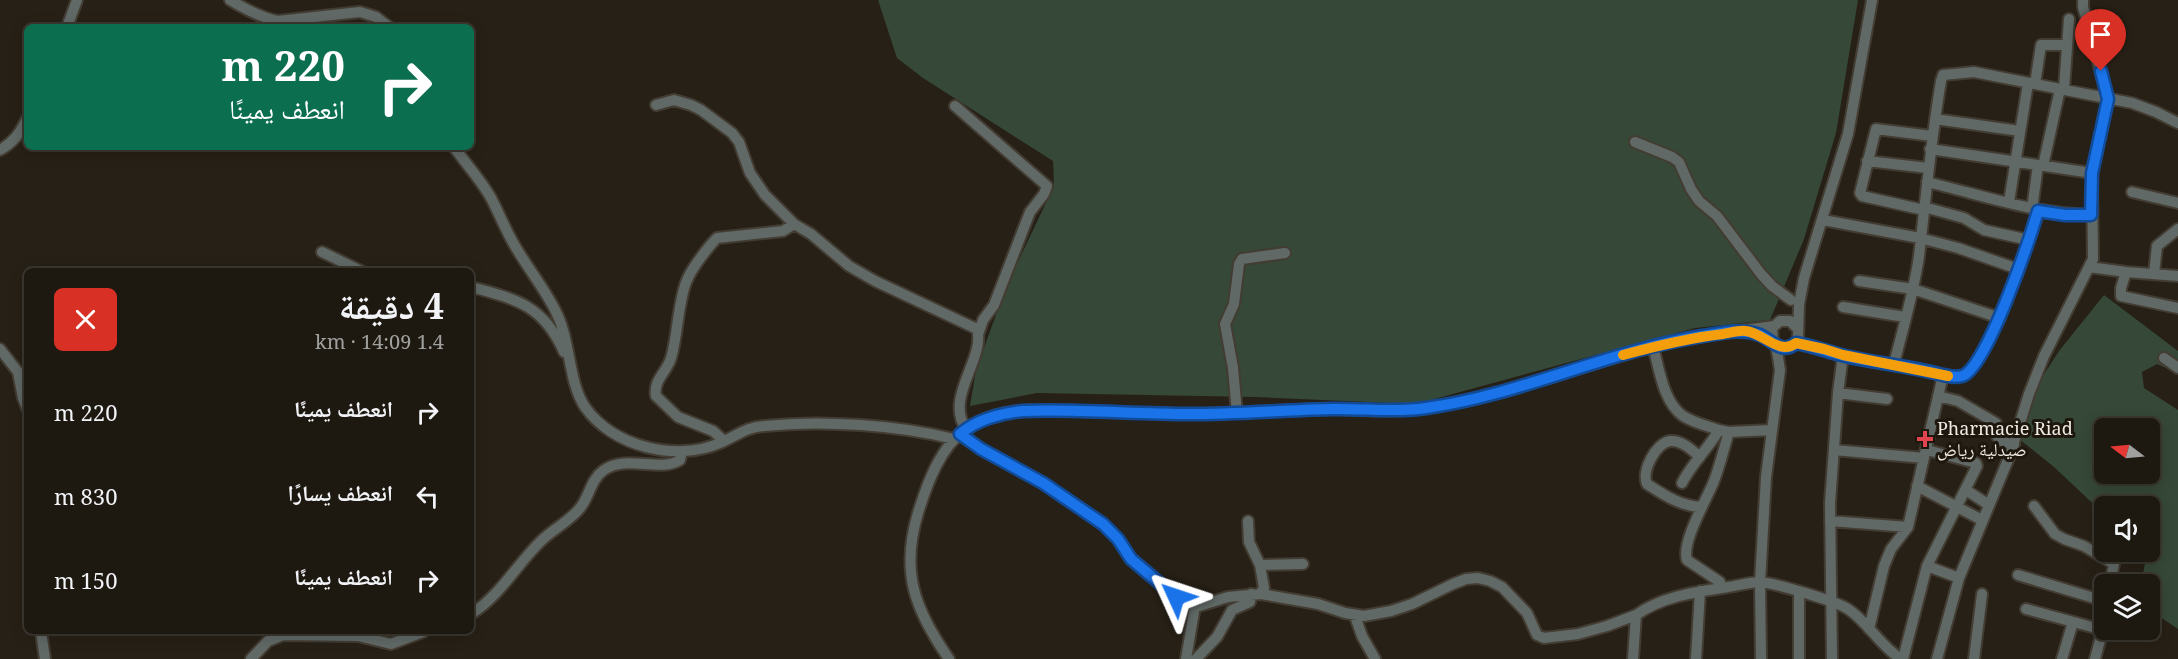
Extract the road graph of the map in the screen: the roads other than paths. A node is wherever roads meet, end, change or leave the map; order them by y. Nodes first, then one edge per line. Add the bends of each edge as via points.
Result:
1 (77, 0) edge
2 (230, 0) edge
3 (1872, 0) edge
4 (2084, 0) edge
5 (2069, 19) dead end
6 (68, 24) edge
7 (384, 24) edge
8 (2067, 45) junction
9 (2032, 83) junction
10 (2062, 89) junction
11 (2108, 99) junction
12 (656, 105) dead end
13 (955, 106) dead end
14 (1935, 120) junction
15 (2178, 123) edge
16 (24, 124) edge
17 (2020, 130) junction
18 (1932, 136) junction
19 (1635, 142) dead end
20 (1930, 149) junction
21 (0, 150) edge
22 (456, 150) edge
23 (1867, 161) junction
24 (2014, 162) junction
25 (2040, 165) junction
26 (1928, 168) junction
27 (2092, 173) junction
28 (1927, 182) junction
29 (2132, 192) dead end
30 (2009, 202) junction
31 (2178, 203) edge
32 (1924, 209) junction
33 (2035, 210) junction
34 (2091, 215) junction
35 (1823, 220) junction
36 (794, 224) junction
37 (2178, 229) edge
38 (1920, 238) junction
39 (2029, 240) junction
40 (322, 252) dead end
41 (1285, 253) dead end
42 (2089, 267) junction
43 (355, 268) edge
44 (2018, 268) junction
45 (2126, 272) junction
46 (2154, 274) junction
47 (2178, 276) edge
48 (1804, 278) junction
49 (1859, 281) dead end
50 (474, 288) edge
51 (1913, 289) junction
52 (1791, 300) junction
53 (1843, 308) dead end
54 (2178, 308) edge
55 (1905, 318) junction
56 (2000, 318) junction
57 (1777, 323) junction
58 (1745, 331) junction
59 (979, 332) junction
60 (1796, 338) junction
61 (1776, 345) junction
62 (1653, 346) junction
63 (0, 349) edge
64 (1843, 355) junction
65 (2164, 358) dead end
66 (1894, 364) junction
67 (2178, 368) edge
68 (1780, 370) junction
69 (573, 374) junction
70 (1943, 375) junction
71 (1838, 393) junction
72 (1938, 396) junction
73 (1887, 399) dead end
74 (24, 400) edge
75 (1237, 413) junction
76 (1772, 430) junction
77 (1724, 431) junction
78 (960, 434) junction
79 (724, 441) junction
80 (2013, 446) junction
81 (1834, 450) junction
82 (682, 453) junction
83 (1925, 454) junction
84 (1700, 457) junction
85 (1682, 483) dead end
86 (1917, 486) junction
87 (1966, 490) junction
88 (1989, 505) junction
89 (1701, 507) junction
90 (1958, 507) junction
91 (2034, 507) dead end
92 (1982, 520) junction
93 (1248, 521) dead end
94 (1830, 521) junction
95 (1908, 527) junction
96 (1303, 564) dead end
97 (1260, 565) junction
98 (1927, 566) junction
99 (2112, 574) edge
100 (2018, 575) dead end
101 (1959, 578) junction
102 (1760, 582) junction
103 (1720, 588) junction
104 (1700, 591) junction
105 (1799, 592) junction
106 (1255, 594) junction
107 (1982, 594) dead end
108 (2094, 598) edge
109 (1832, 601) junction
110 (1195, 606) junction
111 (2026, 609) dead end
112 (474, 612) edge
113 (1636, 615) junction
114 (1355, 616) junction
115 (2073, 622) junction
116 (2094, 625) edge
117 (1869, 629) junction
118 (41, 634) edge
119 (283, 634) edge
120 (283, 634) edge
121 (418, 634) edge
122 (2100, 640) edge
123 (45, 659) edge
124 (251, 659) edge
125 (949, 659) edge
126 (1186, 659) edge
127 (1196, 659) edge
128 (1375, 659) edge
129 (1633, 659) edge
130 (1696, 659) edge
131 (1761, 659) edge
132 (1799, 659) edge
133 (1832, 659) edge
134 (1902, 659) edge
135 (1937, 659) edge
136 (1974, 659) edge
137 (2062, 659) edge
138 (2095, 659) edge

1 - 6 street
2 - 7 street via 271,20 360,12
3 - 35 street via 1848,134
4 - 11 street
5 - 8 street
8 - 9 street via 2041,45
8 - 10 street
9 - 10 street
9 - 14 street via 1974,72 1945,74
9 - 17 street
10 - 11 street
10 - 25 street
11 - 15 street via 2132,103
11 - 27 street
12 - 36 street via 674,100 691,105 732,133 756,183
13 - 59 street via 1047,186 1030,213 994,305
14 - 17 street
14 - 18 street
16 - 21 street via 10,144
17 - 24 street
18 - 20 street
18 - 23 street via 1876,129
19 - 52 street via 1679,162 1699,201 1718,216 1772,286
20 - 24 street
20 - 26 street
22 - 69 street via 484,188 556,312 565,333
23 - 26 street
23 - 32 street via 1861,195
24 - 25 street
24 - 30 street
25 - 27 street
25 - 33 street
26 - 28 street
27 - 34 street
28 - 30 street
28 - 32 street
29 - 31 street
30 - 33 street
32 - 38 street
32 - 39 street via 1964,218 1984,230
33 - 34 street
33 - 39 street
34 - 42 street via 2094,252
35 - 38 street
35 - 48 street
36 - 59 street via 864,275 976,327
36 - 79 street via 783,231 717,238 686,283 674,350 657,381 656,396 678,417 713,431
37 - 46 street via 2157,246
38 - 44 street
38 - 51 street
39 - 44 street
40 - 43 street
41 - 75 street via 1248,257 1239,264 1234,304 1225,324
42 - 45 street
42 - 80 street via 2044,356
44 - 56 street
45 - 46 street
45 - 54 street via 2121,296
46 - 47 street
48 - 52 street
48 - 60 street
49 - 51 street
50 - 69 street via 525,304 546,321 556,334
51 - 55 street
51 - 56 street
52 - 57 street
53 - 55 street
55 - 66 street
56 - 70 street via 1971,371 1963,376
57 - 58 street
57 - 60 street via 1790,321
57 - 61 street via 1771,335
58 - 61 street
58 - 62 street
59 - 78 street via 959,404
60 - 61 street via 1784,348
60 - 64 street
60 - 68 street
61 - 68 street
62 - 75 street via 1465,402 1402,411
62 - 77 street via 1674,407 1686,418
63 - 74 street via 18,372
64 - 66 street
64 - 71 street
65 - 67 street
66 - 70 street
68 - 76 street
69 - 82 street via 585,406 605,426 657,451
70 - 72 street
71 - 73 street
71 - 81 street
72 - 80 street via 1958,401 1996,423 1997,436
72 - 83 street
75 - 78 street via 1023,411 998,415
76 - 77 street
76 - 102 street
77 - 84 street
77 - 89 street via 1713,483
78 - 79 street via 938,435 863,425 792,424 747,429
78 - 110 street via 1103,524 1131,559 1180,601
78 - 125 street via 938,463 914,527 909,556 921,611
79 - 82 street
80 - 88 street
81 - 83 street
81 - 94 street
82 - 112 street via 680,459 670,464 619,463 603,470 594,479 582,507 542,540
83 - 86 street
83 - 87 street via 1976,463
84 - 85 street
84 - 89 street via 1683,444 1670,441 1648,464 1645,480 1671,500
86 - 90 street
86 - 95 street
87 - 88 street
87 - 90 street
88 - 92 street
89 - 103 street via 1686,550 1687,560 1720,582
90 - 92 street
90 - 98 street
91 - 99 street via 2055,534 2114,564
92 - 101 street
93 - 97 street via 1249,542
94 - 95 street
94 - 109 street
95 - 117 street via 1884,566
96 - 97 street
97 - 106 street via 1264,588
98 - 101 street
98 - 134 street
100 - 108 street
101 - 135 street
102 - 103 street
102 - 105 street
102 - 131 street
103 - 104 street
104 - 113 street via 1664,600
104 - 130 street
105 - 109 street
105 - 132 street
106 - 110 street
106 - 114 street via 1318,603
106 - 127 street via 1250,602 1232,610 1217,637
107 - 136 street
109 - 117 street via 1847,608
109 - 133 street
110 - 126 street
111 - 115 street
113 - 114 street via 1578,634 1544,638 1537,635 1527,613 1502,587 1478,578 1466,579 1391,611
113 - 129 street
114 - 128 street
115 - 116 street
115 - 137 street
117 - 134 street
118 - 123 street
119 - 124 street via 268,641
120 - 121 street via 358,636 384,644
122 - 138 street

